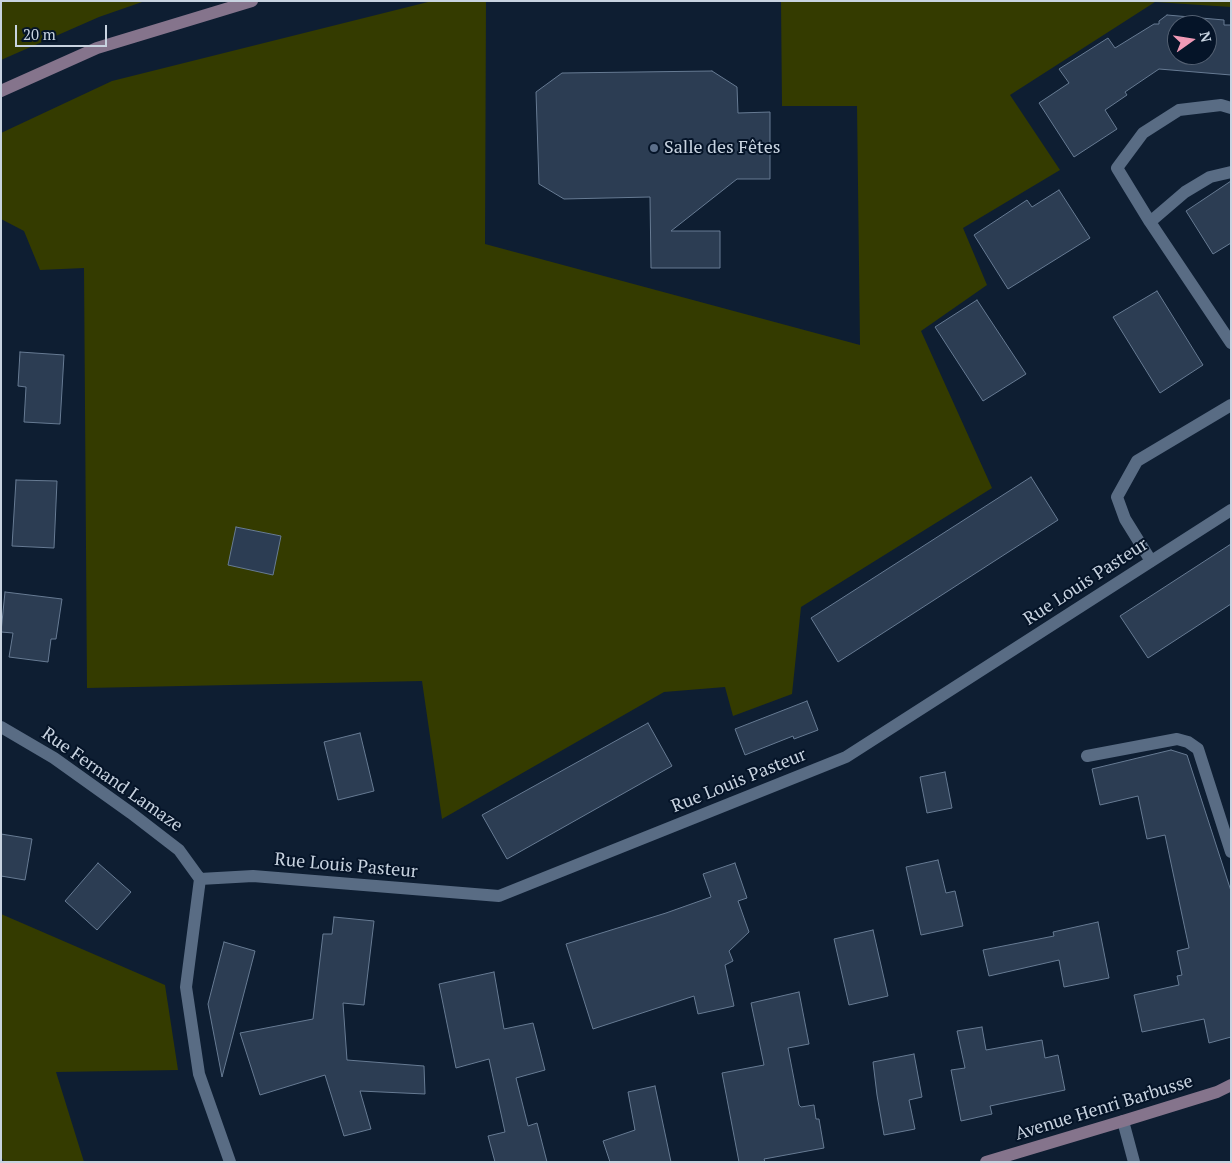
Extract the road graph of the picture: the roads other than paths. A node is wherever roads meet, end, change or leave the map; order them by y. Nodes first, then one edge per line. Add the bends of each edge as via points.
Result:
1 (252, 1) edge
2 (1, 91) edge
3 (1231, 108) edge
4 (1231, 172) edge
5 (1150, 222) junction
6 (1231, 343) edge
7 (1231, 405) edge
8 (1231, 510) edge
9 (1151, 561) junction
10 (1, 727) edge
11 (1087, 756) dead end
12 (1231, 852) edge
13 (200, 878) junction
14 (1231, 1085) edge
15 (1123, 1121) junction
16 (230, 1162) edge
17 (986, 1162) edge
18 (1134, 1162) edge

1 - 2 main road via 97,48
3 - 5 street via 1221,104 1179,110 1143,133 1117,168
4 - 5 street via 1210,177 1185,192
5 - 6 street
7 - 9 street via 1137,461 1116,497 1125,519
8 - 9 street, Rue Louis Pasteur
9 - 13 street, Rue Louis Pasteur via 846,757 499,896 253,876
10 - 13 street, Rue Fernand Lamaze via 54,758 131,813 179,850
11 - 12 street via 1177,739 1188,742 1198,749
13 - 16 street via 186,987 199,1074
14 - 15 main road, Avenue Henri Barbusse
15 - 17 main road, Avenue Henri Barbusse
15 - 18 street

